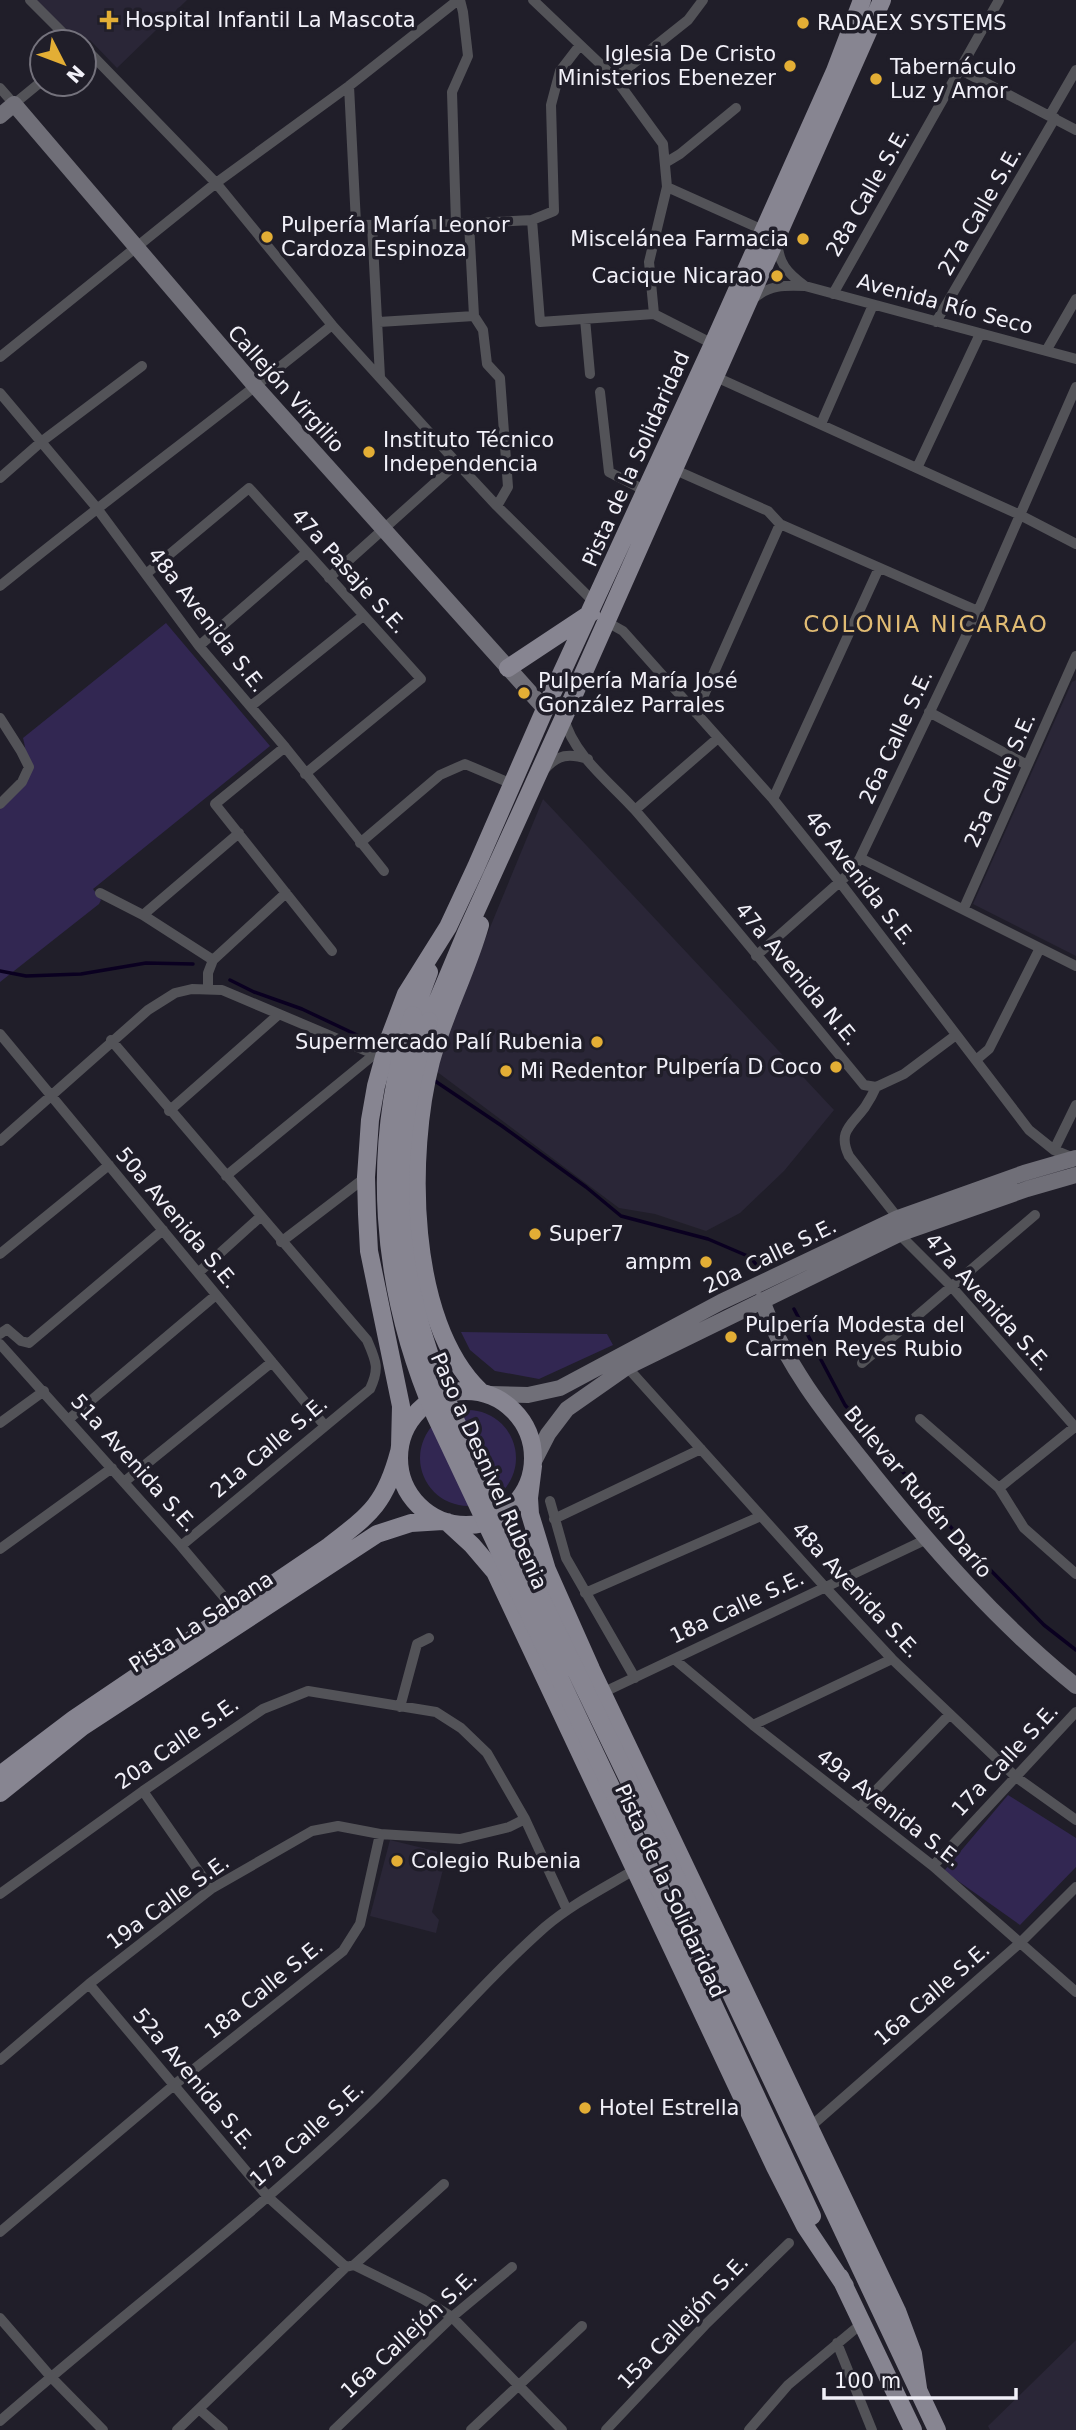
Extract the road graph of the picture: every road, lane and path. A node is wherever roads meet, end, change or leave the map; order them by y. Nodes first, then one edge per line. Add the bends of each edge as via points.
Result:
1 (30, 0) edge
2 (459, 0) edge
3 (533, 0) edge
4 (703, 0) edge
5 (862, 0) edge
6 (882, 0) edge
7 (999, 0) edge
8 (58, 28) edge
9 (580, 45) junction
10 (98, 61) edge
11 (961, 70) junction
12 (1076, 70) edge
13 (615, 78) junction
14 (349, 86) junction
15 (0, 88) edge
16 (28, 92) edge
17 (14, 104) junction
18 (736, 108) dead end
19 (0, 116) edge
20 (1053, 117) junction
21 (1076, 130) edge
22 (665, 163) junction
23 (216, 183) junction
24 (667, 187) junction
25 (532, 220) junction
26 (469, 223) junction
27 (456, 224) junction
28 (372, 225) junction
29 (770, 235) junction
30 (138, 248) junction
31 (805, 286) junction
32 (833, 294) junction
33 (1076, 299) edge
34 (749, 303) junction
35 (873, 305) junction
36 (654, 314) junction
37 (474, 316) junction
38 (585, 319) junction
39 (379, 321) junction
40 (936, 322) junction
41 (332, 325) junction
42 (980, 334) junction
43 (713, 344) junction
44 (1046, 351) junction
45 (0, 357) edge
46 (1076, 359) edge
47 (142, 366) dead end
48 (590, 374) dead end
49 (380, 377) junction
50 (716, 377) junction
51 (256, 387) junction
52 (1076, 387) edge
53 (600, 392) dead end
54 (0, 393) edge
55 (821, 424) junction
56 (41, 442) junction
57 (457, 463) junction
58 (918, 468) junction
59 (673, 469) junction
60 (0, 478) edge
61 (646, 491) junction
62 (497, 506) junction
63 (96, 507) junction
64 (1020, 515) junction
65 (780, 524) junction
66 (383, 529) junction
67 (1076, 544) edge
68 (306, 553) junction
69 (879, 568) junction
70 (146, 574) junction
71 (329, 578) junction
72 (0, 586) edge
73 (978, 611) junction
74 (598, 613) junction
75 (363, 616) junction
76 (199, 646) junction
77 (1076, 656) edge
78 (508, 668) junction
79 (1074, 668) edge
80 (251, 706) junction
81 (545, 709) junction
82 (929, 712) junction
83 (696, 713) junction
84 (564, 717) junction
85 (1, 720) edge
86 (718, 738) junction
87 (285, 747) junction
88 (588, 759) junction
89 (1027, 765) junction
90 (305, 774) junction
91 (536, 779) junction
92 (512, 784) junction
93 (773, 799) junction
94 (0, 804) edge
95 (635, 810) junction
96 (239, 833) junction
97 (360, 843) junction
98 (860, 858) junction
99 (384, 871) dead end
100 (490, 881) junction
101 (839, 881) junction
102 (100, 893) dead end
103 (286, 893) junction
104 (964, 908) junction
105 (142, 915) junction
106 (444, 933) junction
107 (1040, 948) junction
108 (332, 950) dead end
109 (756, 956) junction
110 (214, 960) junction
111 (1076, 966) edge
112 (208, 988) junction
113 (278, 1014) junction
114 (421, 1018) junction
115 (0, 1034) edge
116 (956, 1035) junction
117 (111, 1040) junction
118 (380, 1055) junction
119 (976, 1060) junction
120 (876, 1087) junction
121 (52, 1097) junction
122 (1076, 1105) edge
123 (169, 1111) junction
124 (0, 1141) edge
125 (1054, 1150) junction
126 (1076, 1163) edge
127 (109, 1165) junction
128 (226, 1176) junction
129 (366, 1177) junction
130 (1035, 1215) dead end
131 (260, 1217) junction
132 (899, 1226) junction
133 (163, 1230) junction
134 (281, 1242) junction
135 (0, 1254) edge
136 (198, 1273) junction
137 (951, 1286) junction
138 (216, 1295) junction
139 (762, 1300) junction
140 (0, 1334) edge
141 (0, 1344) edge
142 (272, 1362) junction
143 (862, 1363) dead end
144 (628, 1367) junction
145 (44, 1391) junction
146 (484, 1393) junction
147 (69, 1419) junction
148 (920, 1419) dead end
149 (0, 1423) edge
150 (325, 1426) junction
151 (1076, 1427) edge
152 (701, 1449) junction
153 (399, 1450) junction
154 (533, 1464) junction
155 (112, 1468) junction
156 (124, 1482) junction
157 (999, 1488) junction
158 (550, 1501) dead end
159 (761, 1516) junction
160 (554, 1519) junction
161 (445, 1522) junction
162 (927, 1539) junction
163 (2, 1544) edge
164 (181, 1546) junction
165 (1076, 1574) edge
166 (825, 1587) junction
167 (586, 1593) junction
168 (235, 1610) junction
169 (429, 1638) dead end
170 (674, 1659) junction
171 (892, 1659) junction
172 (635, 1678) junction
173 (1076, 1686) edge
174 (602, 1693) junction
175 (400, 1707) junction
176 (1076, 1712) edge
177 (949, 1716) junction
178 (754, 1725) junction
179 (0, 1775) edge
180 (1016, 1777) junction
181 (143, 1791) junction
182 (0, 1793) edge
183 (859, 1808) junction
184 (525, 1819) junction
185 (1076, 1820) edge
186 (380, 1834) junction
187 (933, 1866) junction
188 (634, 1870) junction
189 (0, 1878) edge
190 (1076, 1887) edge
191 (211, 1889) junction
192 (4, 1891) edge
193 (567, 1910) junction
194 (692, 1911) joint
195 (673, 1918) joint
196 (1021, 1942) junction
197 (89, 1984) junction
198 (1076, 1992) edge
199 (0, 2060) edge
200 (174, 2085) junction
201 (810, 2127) junction
202 (444, 2183) dead end
203 (268, 2197) junction
204 (0, 2232) edge
205 (789, 2243) dead end
206 (350, 2266) junction
207 (512, 2267) dead end
208 (845, 2286) junction
209 (452, 2317) junction
210 (0, 2318) edge
211 (861, 2324) junction
212 (582, 2326) dead end
213 (837, 2343) junction
214 (51, 2377) junction
215 (519, 2385) junction
216 (918, 2388) junction
217 (199, 2409) junction
218 (0, 2421) edge
219 (103, 2430) edge
220 (177, 2430) edge
221 (223, 2430) edge
222 (334, 2430) edge
223 (471, 2430) edge
224 (562, 2430) edge
225 (606, 2430) edge
226 (749, 2430) edge
227 (872, 2430) edge
228 (913, 2430) edge
229 (937, 2430) edge

1 - 8 street
2 - 14 street
2 - 27 street via 468,56 452,92
3 - 9 street
4 - 13 street via 688,20
5 - 29 main road, Pista de la Solidaridad
6 - 29 main road, Pista de la Solidaridad
7 - 11 street, 28a Calle S.E.
9 - 13 street
9 - 25 street via 560,71 551,105 554,211
10 - 23 street
11 - 20 street
11 - 32 street, 28a Calle S.E.
12 - 20 street, 27a Calle S.E.
13 - 22 street via 663,144
14 - 23 street
14 - 28 street via 354,218 361,225
15 - 17 street
16 - 17 street
17 - 19 street
17 - 30 street, Callejón Virgilio
18 - 22 street
20 - 21 street
20 - 40 street, 27a Calle S.E.
22 - 24 street
23 - 30 street
23 - 41 street, 46 Avenida S.E.
24 - 29 street
24 - 36 street via 649,262
25 - 26 street
25 - 38 street via 540,322
26 - 27 street
26 - 37 street
27 - 28 street
28 - 39 street
29 - 31 street via 784,269
29 - 34 main road, Pista de la Solidaridad
29 - 43 main road, Pista de la Solidaridad
30 - 45 street
30 - 51 street, Callejón Virgilio
31 - 32 street, Avenida Río Seco
31 - 34 street, Avenida Río Seco via 770,288
32 - 35 street, Avenida Río Seco
33 - 44 street
34 - 50 main road, Pista de la Solidaridad
35 - 40 street, Avenida Río Seco
35 - 55 street
36 - 38 street
36 - 43 street
37 - 39 street
37 - 62 street via 483,330 487,364 500,379 508,487
38 - 48 street
39 - 49 street
40 - 42 street, Avenida Río Seco
41 - 49 street, 46 Avenida S.E.
41 - 51 street
42 - 44 street, Avenida Río Seco
42 - 58 street
43 - 61 main road, Pista de la Solidaridad
44 - 46 street, Avenida Río Seco
47 - 56 street
49 - 57 street, 46 Avenida S.E.
50 - 55 street
50 - 59 main road, Pista de la Solidaridad
51 - 63 street
51 - 66 street, Callejón Virgilio
52 - 64 street, 26a Calle S.E.
53 - 61 street via 609,472
54 - 56 street, 48a Avenida S.E.
55 - 58 street
56 - 60 street
56 - 63 street, 48a Avenida S.E.
57 - 62 street, 46 Avenida S.E.
57 - 66 street
58 - 64 street
59 - 65 street via 768,511
59 - 74 main road, Pista de la Solidaridad
61 - 74 main road, Pista de la Solidaridad
62 - 74 street, 46 Avenida S.E.
63 - 70 street, 48a Avenida S.E.
63 - 72 street
64 - 67 street
64 - 73 street, 26a Calle S.E.
65 - 69 street
65 - 83 street
66 - 71 street
66 - 78 street, Callejón Virgilio
68 - 70 street, 47a Pasaje S.E. via 249,488
68 - 71 street, 47a Pasaje S.E.
68 - 76 street
69 - 73 street
69 - 93 street
70 - 76 street, 48a Avenida S.E.
71 - 75 street, 47a Pasaje S.E.
73 - 82 street, 26a Calle S.E.
74 - 78 main road
74 - 81 main road, Pista de la Solidaridad
74 - 83 street, 46 Avenida S.E. via 623,631
74 - 84 main road, Pista de la Solidaridad
75 - 80 street
75 - 90 street, 47a Pasaje S.E. via 421,679
76 - 80 street, 48a Avenida S.E.
77 - 79 street, 25a Calle S.E.
78 - 81 street, Callejón Virgilio
79 - 89 street, 25a Calle S.E.
80 - 87 street, 48a Avenida S.E.
81 - 92 main road, Pista de la Solidaridad
82 - 89 street
82 - 98 street, 26a Calle S.E.
83 - 86 street, 46 Avenida S.E.
84 - 88 street, 47a Avenida N.E.
84 - 91 main road, Pista de la Solidaridad
85 - 94 street via 29,767 22,782
86 - 93 street, 46 Avenida S.E.
86 - 95 street
87 - 90 street, 48a Avenida S.E.
87 - 96 street via 215,804
88 - 91 street via 558,757
88 - 95 street, 47a Avenida N.E.
89 - 104 street, 25a Calle S.E.
90 - 97 street, 48a Avenida S.E.
91 - 100 main road, Pista de la Solidaridad
92 - 97 street via 465,764 440,775
92 - 106 main road, Pista de la Solidaridad
93 - 101 street, 46 Avenida S.E.
95 - 109 street, 47a Avenida N.E.
96 - 103 street
96 - 105 street
97 - 99 street, 48a Avenida S.E.
98 - 101 street, 26a Calle S.E.
98 - 104 street
100 - 114 main road, Pista de la Solidaridad
100 - 146 main road, Pista de la Solidaridad via 480,928 432,1059 417,1151 419,1221 431,1307 451,1354 467,1379
101 - 109 street, 26a Calle S.E.
101 - 116 street, 46 Avenida S.E.
102 - 105 street
103 - 108 street
103 - 110 street
104 - 107 street
105 - 110 street
106 - 114 main road, Pista de la Solidaridad
106 - 118 main road, Pista de la Solidaridad via 407,994
107 - 111 street
107 - 119 street via 989,1049
109 - 120 street, 47a Avenida N.E. via 864,1085
110 - 112 street
112 - 113 street
112 - 117 street via 174,993
113 - 118 street
113 - 123 street
114 - 194 main road, Paso a Desnivel Rubenia, bridge via 400,1174 405,1262 426,1349 463,1437
114 - 195 main road, Paso a Desnivel Rubenia, bridge via 392,1099 385,1168 388,1248 404,1331 435,1415
115 - 121 street, 50a Avenida S.E.
116 - 119 street, 46 Avenida S.E.
116 - 120 street via 904,1074
117 - 121 street
117 - 123 street
118 - 128 street
118 - 129 main road, Pista de la Solidaridad
119 - 125 street, 46 Avenida S.E. via 1029,1130
120 - 132 street via 865,1108 850,1122 844,1147
121 - 124 street
121 - 127 street, 50a Avenida S.E.
122 - 125 street
123 - 128 street
125 - 126 street, 46 Avenida S.E.
126 - 132 street, 20a Calle S.E. via 1027,1189
127 - 133 street, 50a Avenida S.E.
127 - 135 street
128 - 131 street
129 - 134 street
129 - 153 main road, Pista de la Solidaridad via 369,1251 401,1406
130 - 137 street
131 - 134 street
131 - 136 street
132 - 137 street, 47a Avenida S.E.
132 - 139 street, 20a Calle S.E.
132 - 146 street, 20a Calle S.E. via 721,1302 573,1382 535,1395
133 - 136 street, 50a Avenida S.E.
133 - 140 street via 29,1343 7,1329
134 - 150 street, 21a Calle S.E. via 367,1340 376,1360 377,1375 370,1390
136 - 138 street, 50a Avenida S.E.
137 - 143 street
137 - 151 street, 47a Avenida S.E.
138 - 142 street, 50a Avenida S.E.
138 - 147 street
139 - 144 street, 20a Calle S.E.
139 - 162 street, Bulevar Rubén Darío via 803,1384
141 - 145 street, 51a Avenida S.E.
142 - 150 street, 50a Avenida S.E.
142 - 156 street
144 - 152 street, 48a Avenida S.E.
144 - 154 street, 20a Calle S.E. via 567,1409
145 - 147 street, 51a Avenida S.E.
145 - 149 street
146 - 153 main road via 448,1393 425,1404 408,1423
146 - 154 main road via 508,1404 523,1421
147 - 155 street, 51a Avenida S.E.
148 - 157 street
150 - 164 street, 21a Calle S.E.
151 - 157 street
152 - 159 street, 48a Avenida S.E.
152 - 160 street
153 - 161 main road via 401,1476 411,1497
153 - 168 main road, Pista La Sabana via 388,1487 373,1511
154 - 161 main road via 524,1492 506,1512 481,1524
154 - 174 main road, Pista de la Solidaridad via 530,1514 547,1570
155 - 156 street, 51a Avenida S.E.
155 - 163 street
156 - 164 street, 51a Avenida S.E.
157 - 165 street via 1024,1528
158 - 160 street
159 - 166 street, 48a Avenida S.E.
159 - 167 street
160 - 167 street via 566,1558
161 - 182 main road, Pista La Sabana via 403,1525 377,1534 82,1727
161 - 188 main road, Pista de la Solidaridad via 495,1572
162 - 166 street, 18a Calle S.E.
162 - 173 street, Bulevar Rubén Darío via 996,1616
164 - 168 street, 51a Avenida S.E.
166 - 170 street, 18a Calle S.E.
166 - 171 street, 48a Avenida S.E.
167 - 172 street
168 - 179 main road, Pista La Sabana via 74,1718
169 - 175 street via 417,1644
170 - 172 street, 18a Calle S.E.
170 - 178 street, 49a Avenida S.E.
171 - 177 street, 48a Avenida S.E.
171 - 178 street
172 - 174 street, 18a Calle S.E.
174 - 201 main road, Pista de la Solidaridad
175 - 181 street, 20a Calle S.E. via 308,1691 263,1709
175 - 184 street via 436,1712 461,1728 487,1754
176 - 180 street, 17a Calle S.E.
177 - 180 street, 48a Avenida S.E.
177 - 183 street
178 - 183 street, 49a Avenida S.E.
180 - 185 street, 48a Avenida S.E.
180 - 187 street, 17a Calle S.E.
181 - 191 street
181 - 192 street, 20a Calle S.E.
183 - 187 street, 49a Avenida S.E.
184 - 186 street via 460,1839
184 - 193 street
186 - 191 street, 19a Calle S.E. via 338,1826 312,1830
186 - 200 street, 18a Calle S.E. via 360,1924 343,1951
187 - 196 street, 49a Avenida S.E.
188 - 193 street, 17a Calle S.E.
188 - 208 main road, Pista de la Solidaridad via 799,2214
189 - 192 street
190 - 196 street, 16a Calle S.E.
191 - 197 street, 19a Calle S.E.
193 - 203 street, 17a Calle S.E. via 478,1992 370,2104
194 - 216 main road, Pista de la Solidaridad
195 - 208 main road, Pista de la Solidaridad
196 - 198 street, 49a Avenida S.E.
196 - 201 street, 16a Calle S.E.
197 - 199 street, 19a Calle S.E.
197 - 200 street, 52a Avenida S.E.
200 - 203 street, 52a Avenida S.E.
200 - 204 street, 18a Calle S.E.
201 - 216 main road, Pista de la Solidaridad via 901,2320
202 - 206 street
203 - 206 street, 52a Avenida S.E.
203 - 214 street, 17a Calle S.E.
205 - 225 street, 15a Callejón S.E.
206 - 209 street, 52a Avenida S.E.
206 - 217 street
207 - 209 street, 16a Callejón S.E.
208 - 211 main road, Pista de la Solidaridad
209 - 215 street, 52a Avenida S.E.
209 - 222 street, 16a Callejón S.E.
210 - 214 street
211 - 213 street
211 - 228 main road, Pista de la Solidaridad
212 - 215 street
213 - 226 street via 789,2385
213 - 227 street
214 - 218 street, 17a Calle S.E.
214 - 219 street
215 - 223 street
215 - 224 street, 52a Avenida S.E.
216 - 229 main road, Pista de la Solidaridad
217 - 220 street
217 - 221 street

